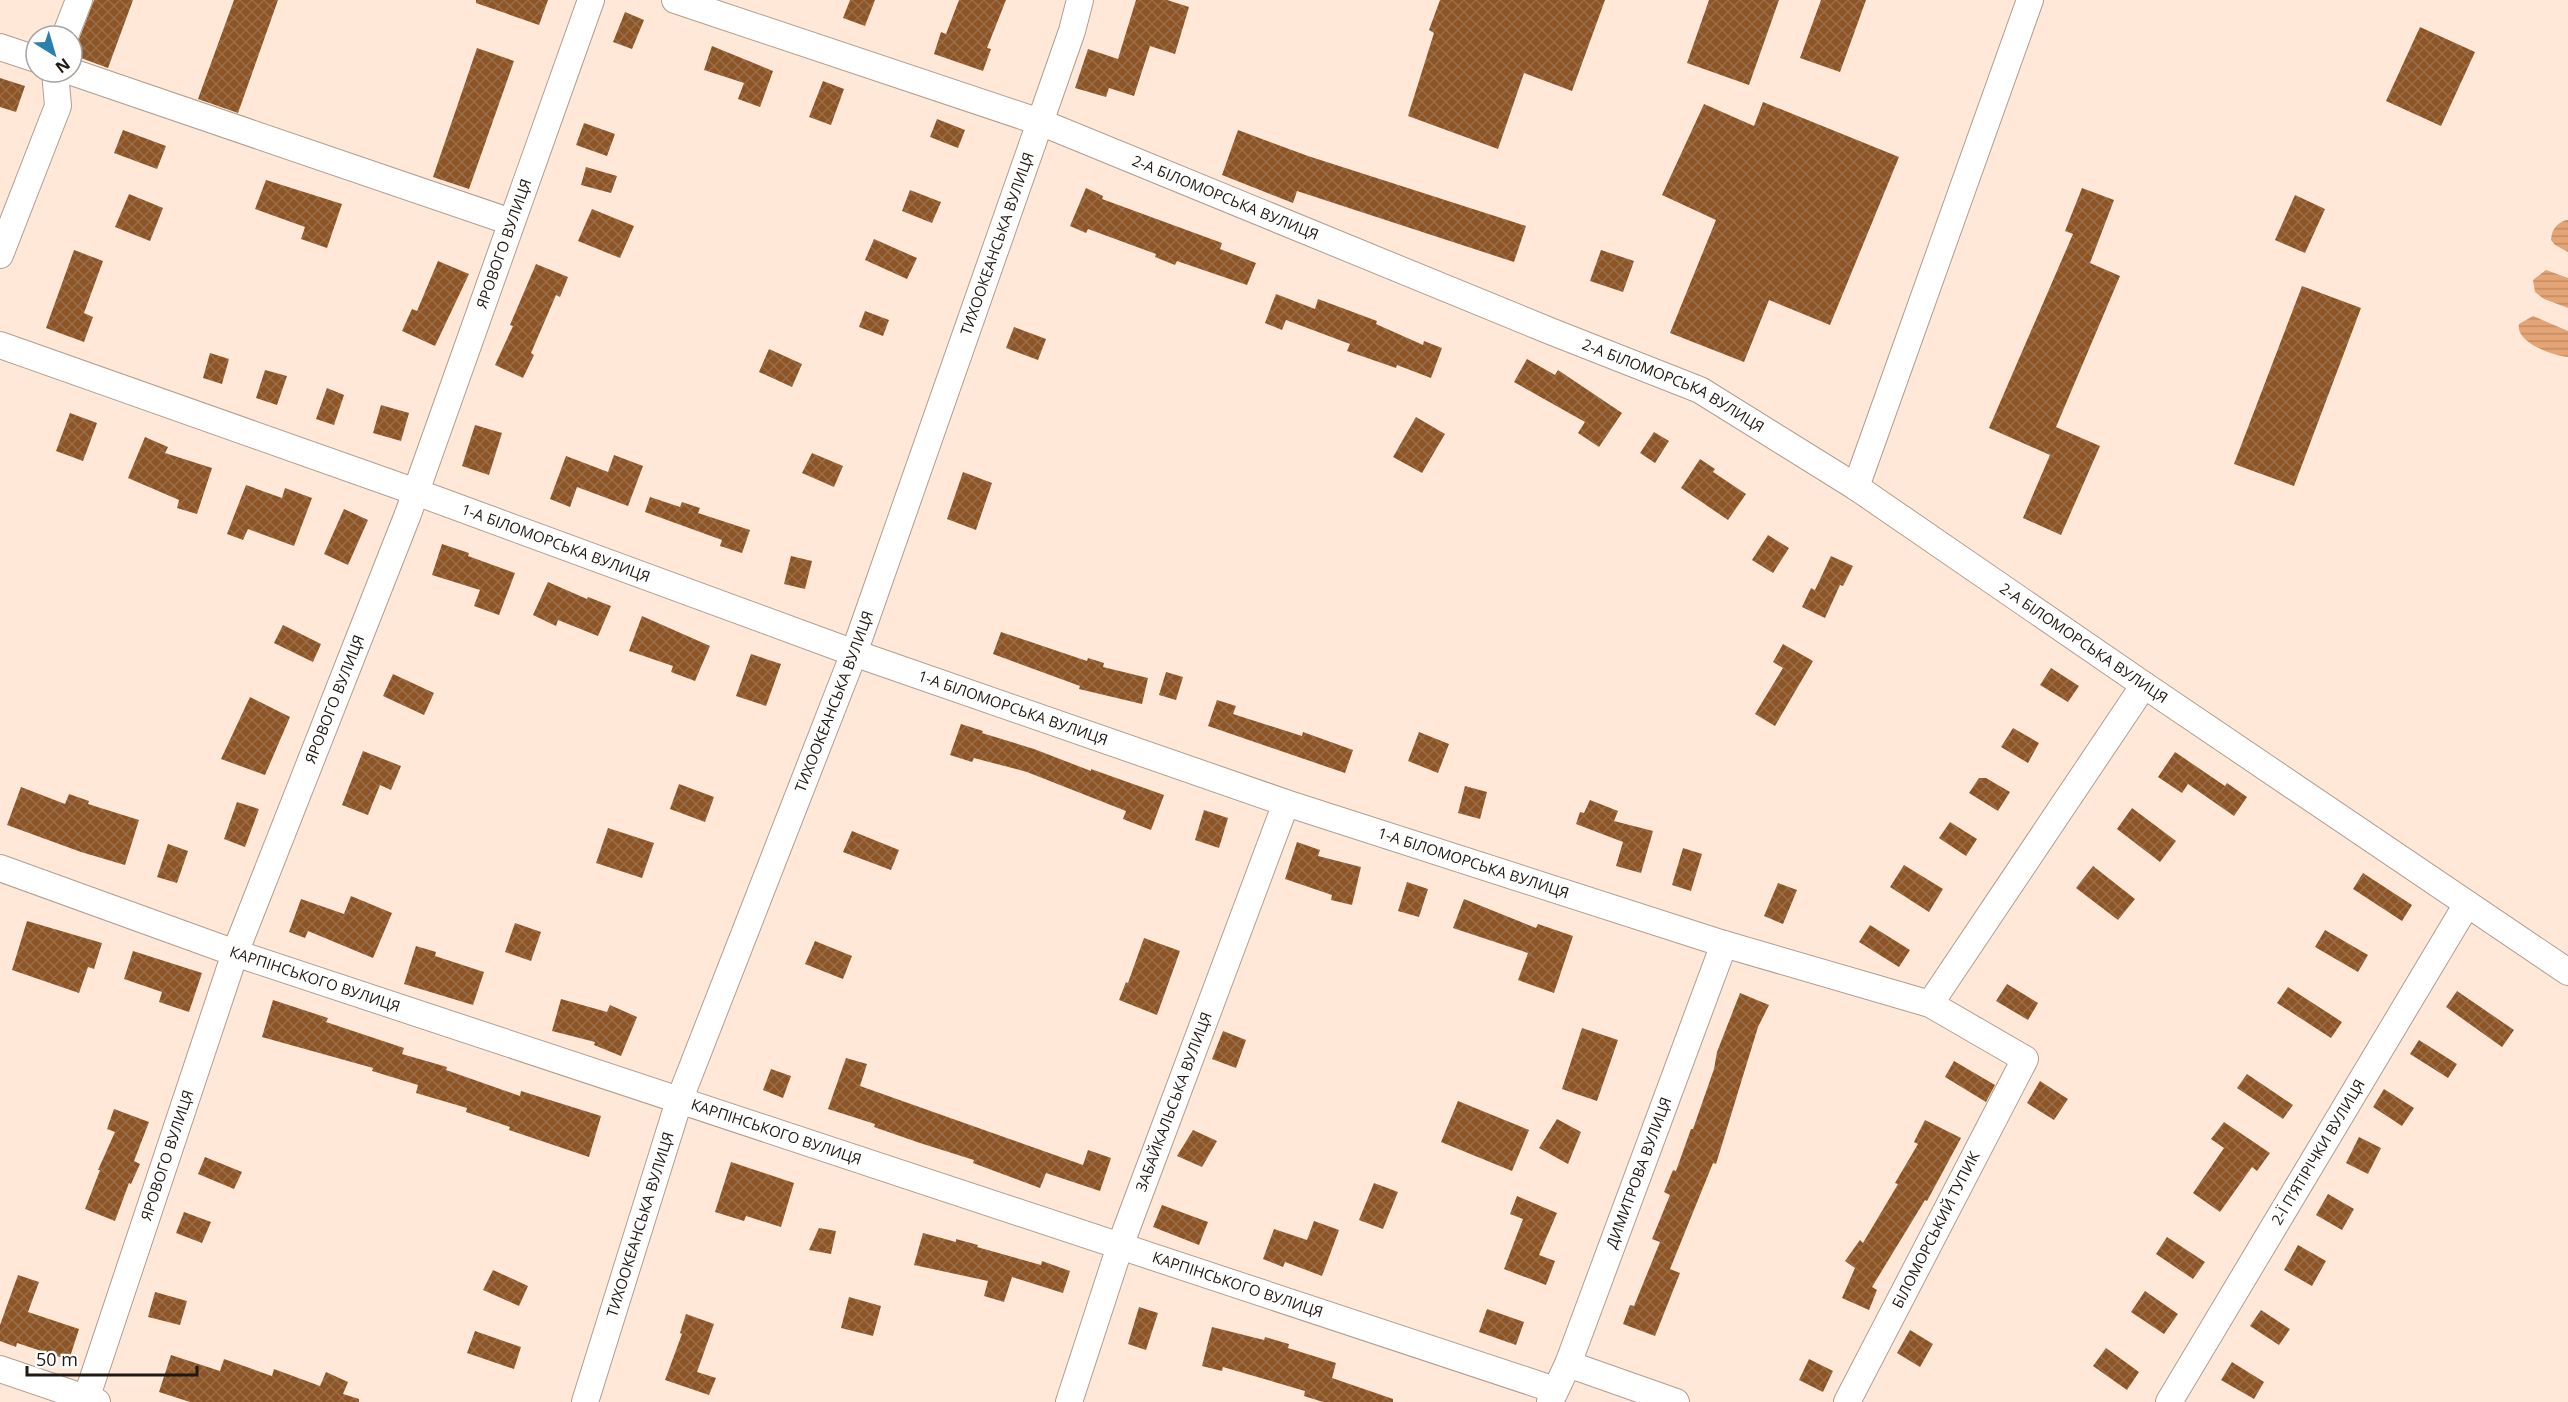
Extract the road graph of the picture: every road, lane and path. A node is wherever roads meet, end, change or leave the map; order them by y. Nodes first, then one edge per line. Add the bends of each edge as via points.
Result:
1 (79, 0) edge
2 (591, 0) edge
3 (675, 0) edge
4 (1080, 0) edge
5 (2030, 0) edge
6 (70, 24) edge
7 (0, 47) edge
8 (24, 55) edge
9 (84, 76) edge
10 (56, 84) edge
11 (1040, 122) junction
12 (512, 222) junction
13 (0, 255) edge
14 (0, 345) edge
15 (1856, 487) junction
16 (416, 492) junction
17 (854, 653) junction
18 (2144, 685) junction
19 (1286, 803) junction
20 (0, 868) edge
21 (2467, 904) junction
22 (1724, 944) junction
23 (235, 952) junction
24 (2568, 972) edge
25 (1930, 1004) junction
26 (2025, 1059) joint
27 (679, 1101) junction
28 (1120, 1246) junction
29 (1568, 1364) junction
30 (0, 1369) edge
31 (1553, 1396) edge
32 (89, 1401) edge
33 (585, 1402) edge
34 (1069, 1402) edge
35 (1676, 1402) edge
36 (1847, 1402) edge
37 (2169, 1402) edge

1 - 6 street
2 - 12 street, ЯРОВОГО ВУЛИЦЯ
3 - 11 street, 2-А БІЛОМОРСЬКА ВУЛИЦЯ
4 - 11 street, ТИХООКЕАНСЬКА ВУЛИЦЯ
5 - 15 street
7 - 8 street
9 - 12 street
10 - 13 street via 58,106
11 - 15 street, 2-А БІЛОМОРСЬКА ВУЛИЦЯ via 1700,390
11 - 17 street, ТИХООКЕАНСЬКА ВУЛИЦЯ
12 - 16 street, ЯРОВОГО ВУЛИЦЯ
14 - 16 street, 1-А БІЛОМОРСЬКА ВУЛИЦЯ
15 - 18 street, 2-А БІЛОМОРСЬКА ВУЛИЦЯ
16 - 17 street, 1-А БІЛОМОРСЬКА ВУЛИЦЯ
16 - 23 street, ЯРОВОГО ВУЛИЦЯ
17 - 19 street, 1-А БІЛОМОРСЬКА ВУЛИЦЯ
17 - 27 street, ТИХООКЕАНСЬКА ВУЛИЦЯ
18 - 21 street, 2-А БІЛОМОРСЬКА ВУЛИЦЯ
18 - 25 street
19 - 22 street, 1-А БІЛОМОРСЬКА ВУЛИЦЯ
19 - 28 street, ЗАБАЙКАЛЬСЬКА ВУЛИЦЯ
20 - 23 street, КАРПІНСЬКОГО ВУЛИЦЯ
21 - 24 street, 2-А БІЛОМОРСЬКА ВУЛИЦЯ
21 - 37 street, 2-Ї П’ЯТІРІЧКИ ВУЛИЦЯ
22 - 25 street, 1-А БІЛОМОРСЬКА ВУЛИЦЯ
22 - 29 street, ДИМИТРОВА ВУЛИЦЯ
23 - 27 street, КАРПІНСЬКОГО ВУЛИЦЯ
23 - 32 street, ЯРОВОГО ВУЛИЦЯ
25 - 26 street, 1-А БІЛОМОРСЬКА ВУЛИЦЯ
26 - 36 street, БІЛОМОРСЬКИЙ ТУПИК
27 - 28 street, КАРПІНСЬКОГО ВУЛИЦЯ
27 - 33 street, ТИХООКЕАНСЬКА ВУЛИЦЯ
28 - 31 street, КАРПІНСЬКОГО ВУЛИЦЯ
28 - 34 street, ЗАБАЙКАЛЬСЬКА ВУЛИЦЯ
29 - 31 street, ДИМИТРОВА ВУЛИЦЯ
29 - 35 street
30 - 32 street

